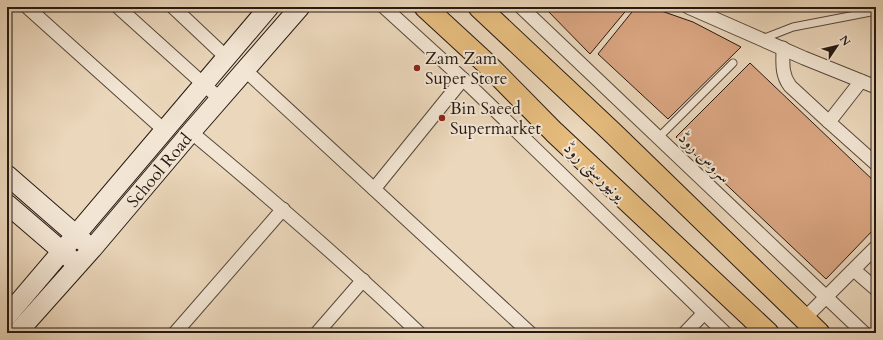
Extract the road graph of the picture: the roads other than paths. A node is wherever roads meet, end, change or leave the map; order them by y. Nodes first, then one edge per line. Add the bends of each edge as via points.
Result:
1 (27, 7) edge
2 (118, 7) edge
3 (172, 7) edge
4 (269, 7) edge
5 (300, 7) edge
6 (384, 7) edge
7 (425, 7) edge
8 (479, 7) edge
9 (521, 7) edge
10 (688, 7) edge
11 (876, 11) edge
12 (762, 39) junction
13 (783, 48) junction
14 (226, 57) junction
15 (733, 63) dead end
16 (246, 70) junction
17 (463, 79) junction
18 (861, 81) junction
19 (204, 84) junction
20 (876, 86) edge
21 (220, 99) junction
22 (829, 122) junction
23 (164, 130) junction
24 (191, 132) junction
25 (659, 137) junction
26 (876, 164) edge
27 (7, 175) edge
28 (374, 189) junction
29 (7, 204) edge
30 (284, 209) junction
31 (75, 234) junction
32 (876, 247) edge
33 (92, 249) junction
34 (61, 251) junction
35 (78, 264) junction
36 (854, 270) junction
37 (363, 280) junction
38 (876, 289) edge
39 (826, 297) junction
40 (704, 313) junction
41 (7, 316) edge
42 (804, 319) junction
43 (17, 333) edge
44 (175, 333) edge
45 (316, 333) edge
46 (419, 333) edge
47 (530, 333) edge
48 (685, 333) edge
49 (725, 333) edge
50 (768, 333) edge
51 (820, 333) edge
52 (864, 333) edge

1 - 23 street
2 - 19 street
3 - 14 street
4 - 14 street
5 - 16 street, School Road
6 - 17 street
7 - 50 main road, یونیورسٹی روڈ
8 - 42 main road
9 - 25 street, سروس روڈ
10 - 12 street
11 - 12 lane via 793,27
12 - 13 street
13 - 18 street
13 - 22 street via 782,71 786,80
14 - 19 street
15 - 25 lane
16 - 21 street, School Road
16 - 28 street
17 - 28 street
17 - 40 street
18 - 20 street
18 - 22 street
19 - 21 street
19 - 23 street
21 - 24 street, School Road
22 - 26 street
23 - 31 street
24 - 30 street
24 - 33 street, School Road
25 - 39 street, سروس روڈ
27 - 31 street
28 - 47 street
29 - 34 street
30 - 37 street
30 - 44 street
31 - 33 street
31 - 34 street
32 - 36 street
33 - 35 street, School Road
34 - 35 street
34 - 41 street
35 - 43 street, School Road
36 - 38 street
36 - 39 street
37 - 45 street
37 - 46 street
39 - 42 street
39 - 52 street, سروس روڈ
40 - 48 street
40 - 49 street
42 - 51 main road

